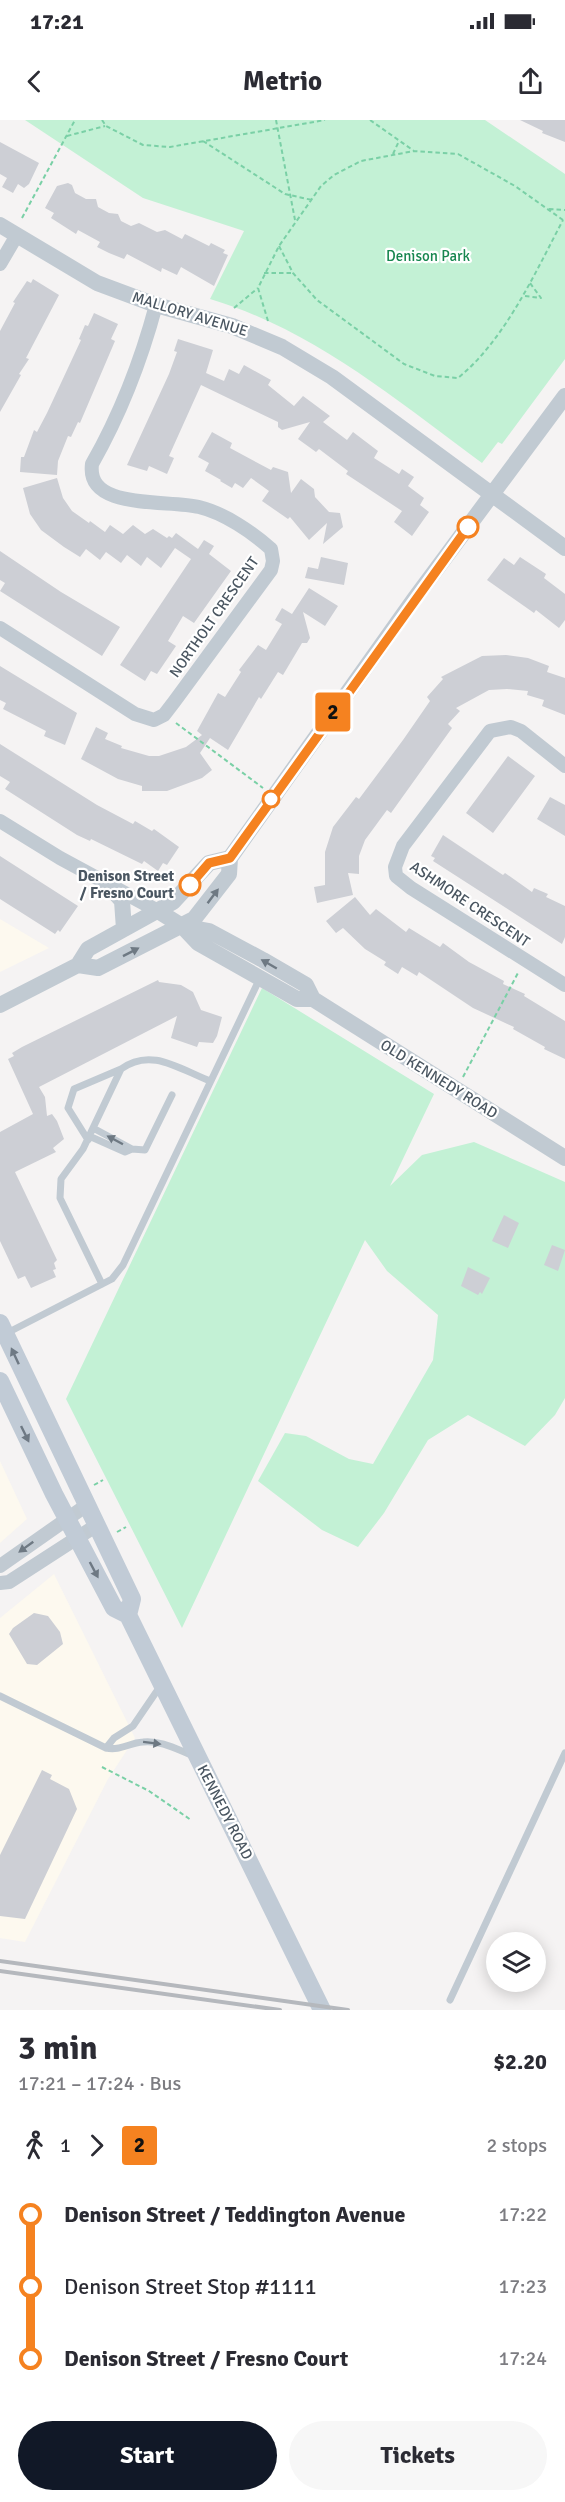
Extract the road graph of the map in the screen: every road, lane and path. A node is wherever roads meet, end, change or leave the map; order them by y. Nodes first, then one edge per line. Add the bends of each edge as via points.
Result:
1 (75, 120) edge
2 (102, 120) edge
3 (276, 120) edge
4 (325, 120) edge
5 (370, 120) edge
6 (106, 126) junction
7 (277, 128) junction
8 (67, 136) junction
9 (203, 141) junction
10 (399, 141) junction
11 (414, 151) junction
12 (393, 154) junction
13 (290, 196) junction
14 (312, 200) junction
15 (547, 208) junction
16 (565, 210) edge
17 (22, 218) dead end
18 (564, 219) edge
19 (295, 221) junction
20 (0, 225) edge
21 (17, 235) junction
22 (279, 246) junction
23 (0, 264) edge
24 (264, 273) junction
25 (292, 273) junction
26 (530, 283) junction
27 (258, 288) junction
28 (523, 296) junction
29 (156, 305) junction
30 (234, 308) dead end
31 (268, 321) dead end
32 (565, 396) edge
33 (492, 495) junction
34 (565, 548) edge
35 (0, 628) edge
36 (164, 715) junction
37 (565, 766) edge
38 (253, 781) dead end
39 (0, 822) edge
40 (230, 858) junction
41 (109, 886) junction
42 (158, 912) junction
43 (182, 926) junction
44 (124, 929) junction
45 (525, 960) junction
46 (78, 965) junction
47 (260, 978) junction
48 (565, 985) edge
49 (313, 999) junction
50 (0, 1005) edge
51 (121, 1069) junction
52 (210, 1082) junction
53 (456, 1089) junction
54 (172, 1095) dead end
55 (93, 1128) junction
56 (88, 1138) junction
57 (132, 1149) junction
58 (565, 1158) edge
59 (102, 1284) junction
60 (3, 1329) edge
61 (0, 1381) edge
62 (103, 1480) dead end
63 (92, 1487) dead end
64 (87, 1505) junction
65 (67, 1519) junction
66 (97, 1526) junction
67 (126, 1527) dead end
68 (115, 1534) dead end
69 (76, 1537) junction
70 (0, 1566) edge
71 (0, 1583) edge
72 (128, 1615) junction
73 (162, 1684) junction
74 (0, 1696) edge
75 (106, 1748) junction
76 (565, 1753) edge
77 (198, 1758) junction
78 (102, 1767) dead end
79 (190, 1820) dead end
80 (450, 2000) dead end
81 (322, 2010) edge

1 - 8 path
2 - 6 path
3 - 7 path
4 - 7 path
5 - 10 path
6 - 8 path
6 - 9 path via 143,145 170,147
7 - 9 path
7 - 13 path
8 - 17 path
9 - 13 path
10 - 11 path
10 - 12 path
11 - 12 path
11 - 15 path via 458,154
12 - 14 path via 361,161 334,175
13 - 14 path
13 - 19 path
14 - 19 path
15 - 16 path
15 - 18 path
18 - 26 path
19 - 22 path
20 - 21 street, MALLORY AVENUE
21 - 23 street
21 - 29 street, MALLORY AVENUE via 82,276
22 - 24 path
22 - 25 path
24 - 25 path
24 - 27 path
25 - 28 path via 317,300 404,364 435,376 458,378 474,365
26 - 28 path
26 - 28 path via 542,298
27 - 30 path
27 - 31 path
29 - 33 street, MALLORY AVENUE via 232,326 298,355
29 - 36 street, NORTHOLT CRESCENT via 130,388 90,475 95,485 112,496 211,511 271,549 273,561 266,578
32 - 33 street
33 - 34 street, MALLORY AVENUE
33 - 40 street
35 - 36 street via 135,714 154,720
36 - 38 path
37 - 45 street, ASHMORE CRESCENT via 521,731 511,727 490,731 403,846 395,867 396,876 411,888
39 - 41 street
40 - 42 street via 209,863 182,894
43 -> 40 street via 201,912 229,874
41 - 42 street
41 - 44 street via 122,901
42 - 43 street
42 - 44 street
46 -> 43 street via 98,968
43 - 47 street, OLD KENNEDY ROAD via 198,943
49 -> 43 street, OLD KENNEDY ROAD via 306,985 263,960 209,931
44 - 46 street via 87,949
45 - 48 street, ASHMORE CRESCENT
45 - 53 path
46 - 50 street
47 - 49 street, OLD KENNEDY ROAD via 297,999
47 - 52 lane
49 - 53 street, OLD KENNEDY ROAD
51 - 52 lane via 141,1058 152,1058
51 - 55 lane
51 - 56 lane via 74,1089 68,1108
52 - 59 lane via 123,1265 112,1279
53 - 58 street, OLD KENNEDY ROAD
54 - 57 lane via 145,1150
55 - 56 lane
57 -> 55 lane
56 - 57 lane via 125,1152
56 - 59 lane via 61,1179 60,1198
59 - 60 lane
64 -> 60 main road, KENNEDY ROAD
61 -> 65 main road, KENNEDY ROAD
62 - 63 path
64 - 65 street
64 - 66 main road, KENNEDY ROAD
65 - 69 main road, KENNEDY ROAD
65 -> 70 street
66 - 69 street
66 - 72 main road, KENNEDY ROAD via 132,1599
67 - 68 path
69 - 71 street via 9,1582
69 -> 72 main road, KENNEDY ROAD via 114,1608
72 - 73 main road, KENNEDY ROAD
73 - 75 lane via 133,1726
73 - 77 main road, KENNEDY ROAD
74 - 75 lane
75 -> 77 lane via 117,1750 152,1741
76 - 80 lane
77 - 81 main road, KENNEDY ROAD
78 - 79 path via 149,1791

